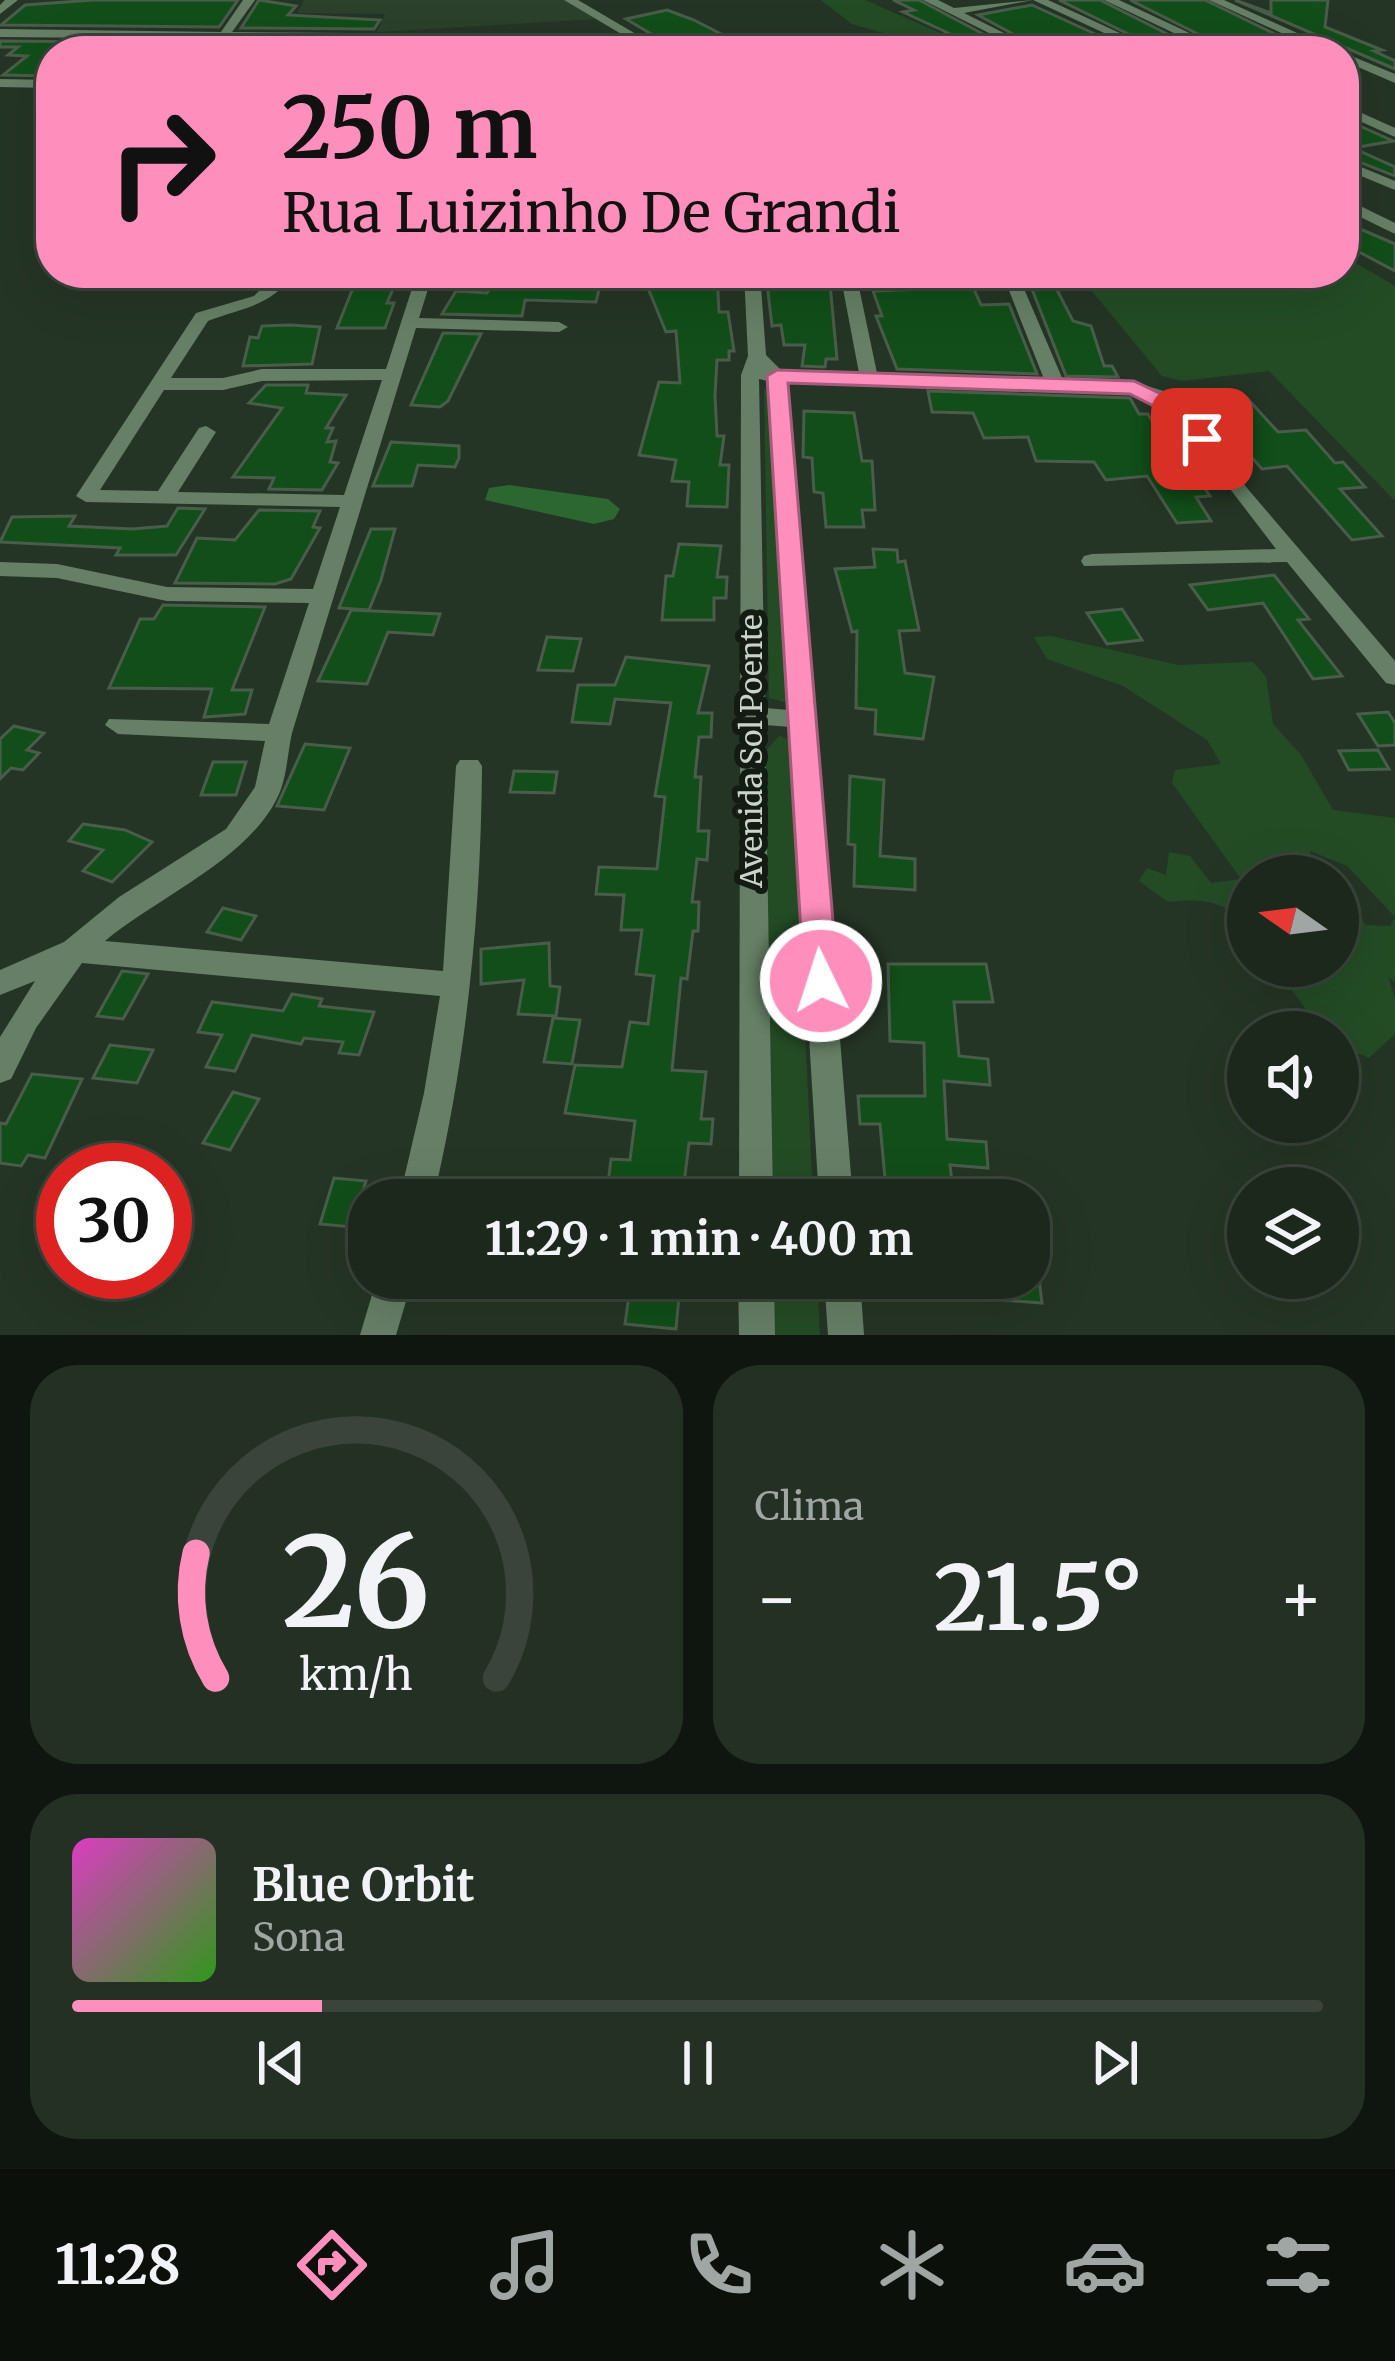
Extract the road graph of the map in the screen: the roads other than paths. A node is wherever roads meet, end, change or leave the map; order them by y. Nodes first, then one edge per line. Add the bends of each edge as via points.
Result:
1 (12, 0) edge
2 (249, 0) edge
3 (570, 0) edge
4 (929, 0) edge
5 (1027, 0) edge
6 (1039, 0) edge
7 (1110, 0) edge
8 (1215, 0) edge
9 (0, 11) edge
10 (954, 11) junction
11 (0, 33) edge
12 (225, 35) junction
13 (308, 36) edge
14 (631, 36) edge
15 (1004, 36) edge
16 (1119, 36) edge
17 (1189, 36) edge
18 (1297, 36) edge
19 (1359, 63) edge
20 (1395, 79) edge
21 (0, 83) edge
22 (36, 84) edge
23 (1359, 116) edge
24 (1395, 133) edge
25 (1359, 170) edge
26 (1395, 186) edge
27 (1359, 211) edge
28 (1395, 214) edge
29 (1377, 220) junction
30 (1395, 229) edge
31 (278, 288) edge
32 (420, 288) edge
33 (753, 288) edge
34 (851, 288) edge
35 (1016, 288) dead end
36 (408, 322) junction
37 (559, 327) dead end
38 (761, 369) junction
39 (392, 374) junction
40 (868, 379) junction
41 (157, 384) junction
42 (1056, 385) junction
43 (206, 432) dead end
44 (164, 498) junction
45 (351, 501) junction
46 (1291, 555) junction
47 (1092, 561) dead end
48 (0, 569) edge
49 (322, 596) junction
50 (1395, 677) edge
51 (752, 716) junction
52 (802, 719) junction
53 (118, 725) dead end
54 (279, 734) junction
55 (469, 766) dead end
56 (74, 950) junction
57 (0, 983) edge
58 (457, 985) junction
59 (0, 1069) edge
60 (420, 1179) edge
61 (756, 1179) edge
62 (835, 1179) edge
63 (389, 1299) edge
64 (756, 1299) edge
65 (843, 1299) edge
66 (378, 1335) edge
67 (757, 1335) edge
68 (846, 1335) edge

1 - 9 street
2 - 12 street
3 - 14 street
4 - 10 street
5 - 10 street
6 - 16 street
7 - 17 street
8 - 18 street
10 - 15 street
11 - 12 street
12 - 13 street
19 - 20 street
21 - 22 street
23 - 24 street
25 - 26 street
27 - 29 street
28 - 29 street
29 - 30 street
31 - 41 street via 259,303 202,317
32 - 36 street
33 - 38 street
34 - 40 street
35 - 42 street
36 - 37 street
36 - 39 street
38 - 40 street
38 - 51 street, Avenida Sol Poente
38 - 52 street, Avenida Sol Poente
39 - 41 street
39 - 45 street
40 - 42 street
41 - 44 street via 86,496
42 - 46 street via 1134,388 1183,412
43 - 44 street
44 - 45 street
45 - 49 street
46 - 47 street
46 - 50 street
48 - 49 street via 57,571 167,594
49 - 54 street
51 - 52 street
51 - 61 street, Avenida Sol Poente
52 - 62 street, Avenida Sol Poente
53 - 54 street
54 - 56 street via 268,789 236,836
55 - 58 street via 469,882
56 - 57 street
56 - 58 street
56 - 59 street
58 - 60 street
63 - 66 street
64 - 67 street
65 - 68 street

